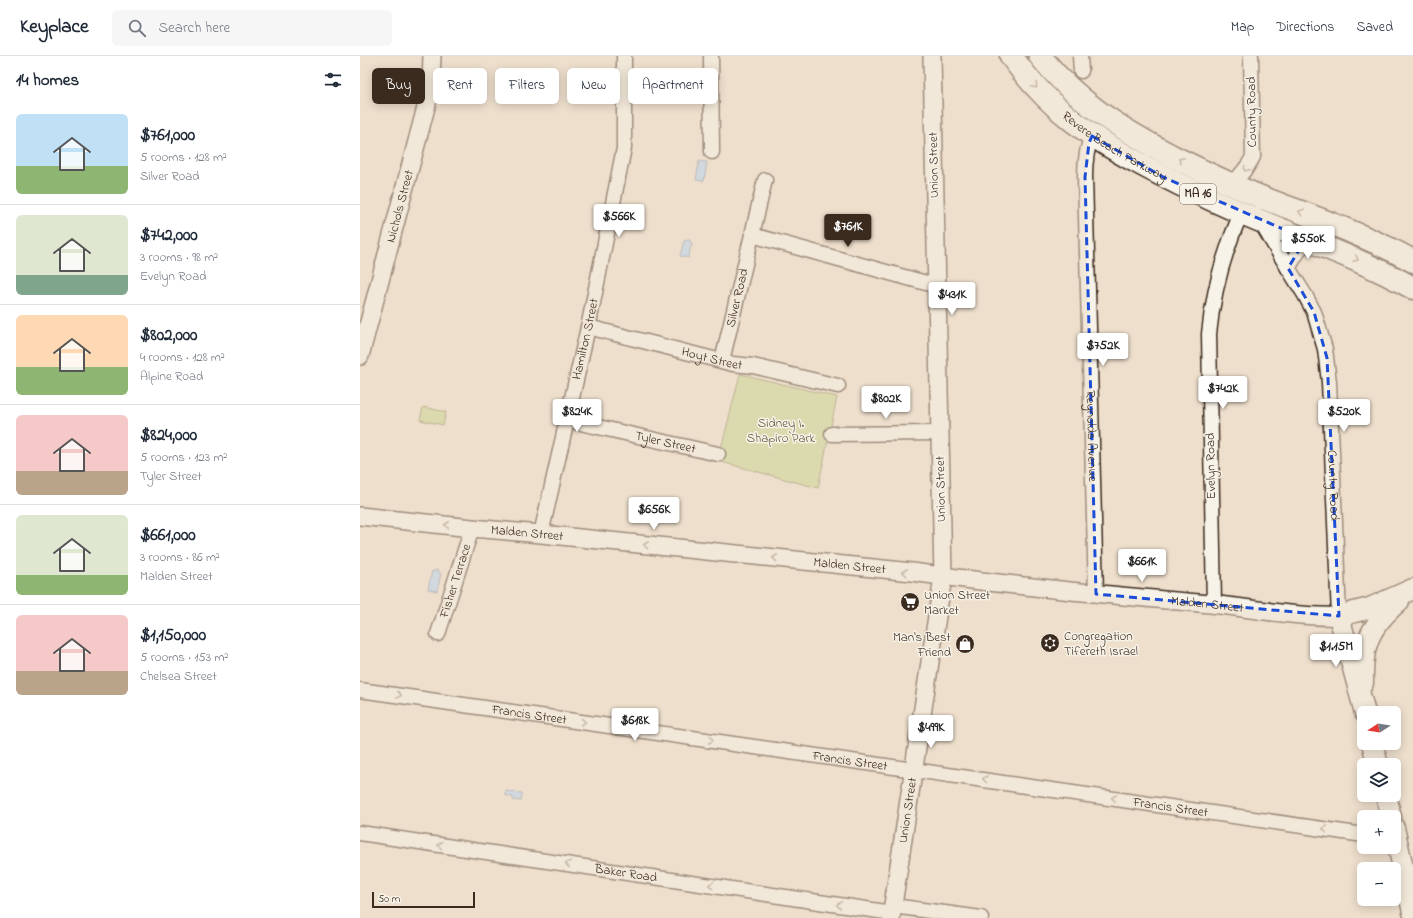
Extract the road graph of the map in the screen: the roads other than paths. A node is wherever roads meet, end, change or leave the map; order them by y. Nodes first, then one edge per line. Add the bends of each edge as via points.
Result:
1 (432, 56) edge
2 (624, 56) edge
3 (711, 56) edge
4 (932, 56) edge
5 (1011, 56) edge
6 (1040, 56) edge
7 (1080, 56) edge
8 (1251, 56) edge
9 (1081, 71) dead end
10 (1092, 136) junction
11 (712, 152) dead end
12 (765, 180) dead end
13 (1233, 184) junction
14 (1250, 217) junction
15 (752, 235) junction
16 (1306, 239) junction
17 (1412, 259) edge
18 (1288, 268) junction
19 (937, 286) junction
20 (1413, 288) edge
21 (588, 328) junction
22 (360, 356) edge
23 (722, 361) junction
24 (838, 386) dead end
25 (567, 420) junction
26 (940, 433) junction
27 (832, 434) dead end
28 (718, 454) dead end
29 (360, 516) edge
30 (472, 528) junction
31 (541, 534) junction
32 (944, 577) junction
33 (1413, 590) edge
34 (1096, 594) junction
35 (1214, 604) junction
36 (1339, 616) junction
37 (438, 634) dead end
38 (360, 690) edge
39 (1363, 706) edge
40 (1365, 706) edge
41 (914, 769) junction
42 (360, 833) edge
43 (1357, 834) edge
44 (1400, 854) edge
45 (892, 912) edge
46 (1413, 912) edge
47 (981, 918) edge

1 - 22 street, Nichols Street via 429,96
2 - 21 street, Hamilton Street via 624,144
3 - 11 street
4 - 19 street, Union Street
5 -> 10 highway, Revere Beach Parkway / MA 16 via 1044,96
13 -> 6 highway, Revere Beach Parkway / MA 16 via 1174,157 1113,123 1074,93
7 - 9 street
8 -> 13 street, County Road via 1254,151 1252,162
10 - 14 highway, Revere Beach Parkway / MA 16 via 1164,177
10 - 34 street, Reynolds Avenue via 1086,156 1085,177
12 - 15 street, Silver Road
17 -> 13 highway, Revere Beach Parkway / MA 16
14 - 16 highway, Revere Beach Parkway / MA 16
14 - 18 street, County Road
14 - 35 street, Evelyn Road via 1230,241 1213,302 1208,334
15 - 19 street
15 - 23 street, Silver Road
16 - 18 street
16 -> 20 highway, Revere Beach Parkway / MA 16 via 1372,266
18 - 36 street, County Road via 1314,312 1327,358
19 - 26 street, Union Street
21 - 23 street, Hoyt Street
21 - 25 street, Hamilton Street
23 - 24 street, Hoyt Street
25 - 28 street, Tyler Street
25 - 31 street, Hamilton Street
26 - 27 street
26 - 32 street, Union Street
30 -> 29 street, Malden Street
30 - 31 street, Malden Street
30 - 37 street, Fisher Terrace
32 -> 31 street, Malden Street
32 - 34 street, Malden Street
32 - 41 street, Union Street
33 - 36 main road via 1370,608
33 - 40 main road via 1382,618 1368,638 1363,660
34 - 35 street, Malden Street
35 - 36 street, Malden Street via 1316,616
36 - 39 main road
38 -> 41 street, Francis Street
43 -> 41 street, Francis Street
41 - 45 street, Union Street
45 -> 42 street, Baker Road
44 - 46 main road
45 - 47 street, Baker Road

